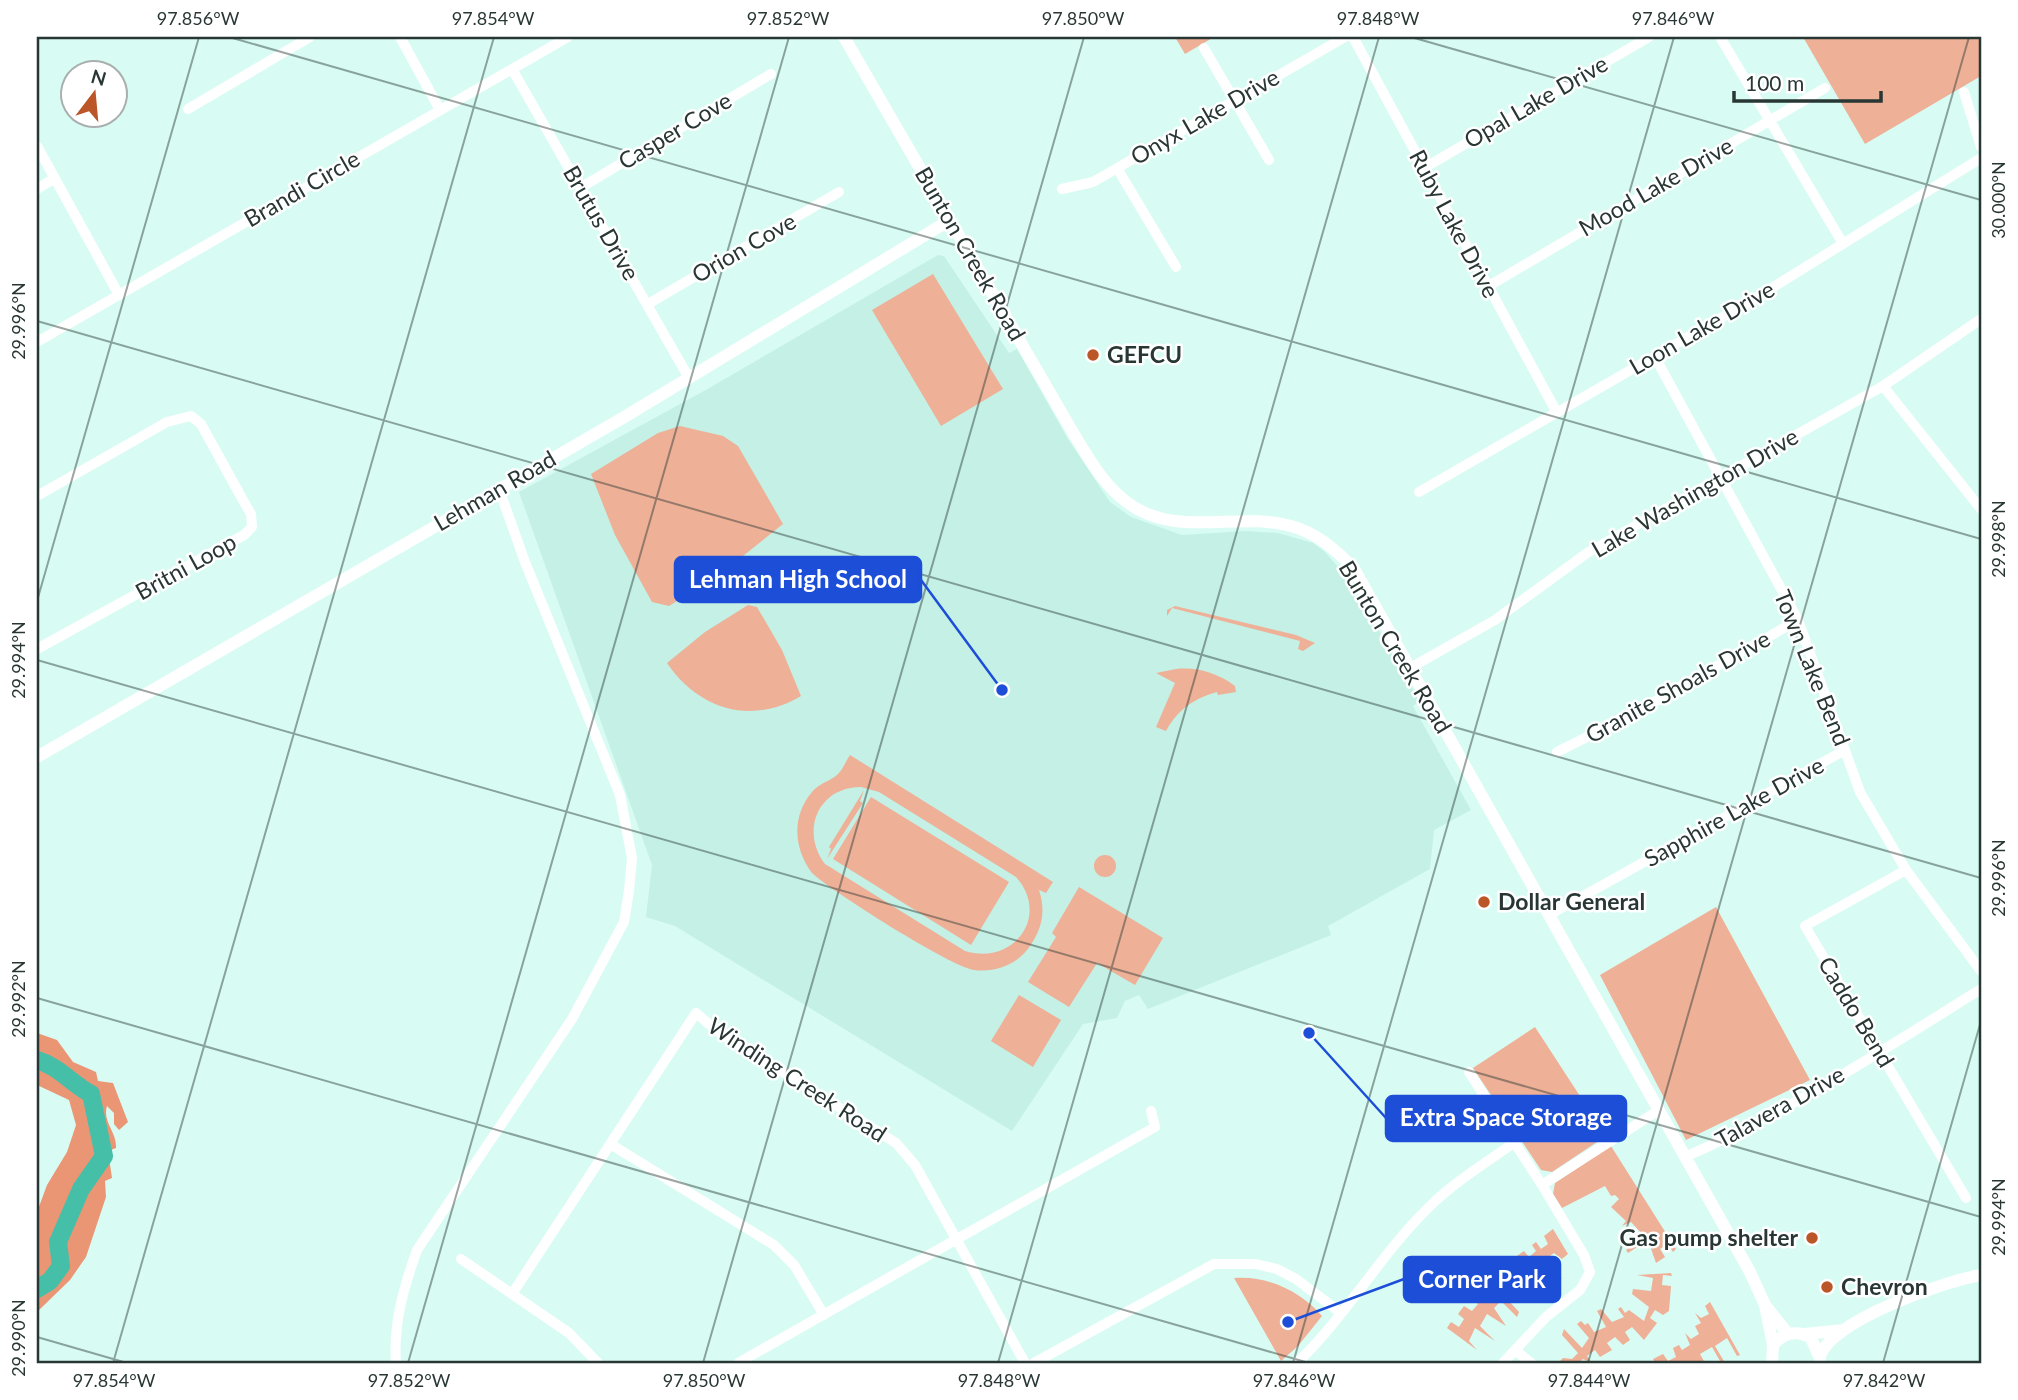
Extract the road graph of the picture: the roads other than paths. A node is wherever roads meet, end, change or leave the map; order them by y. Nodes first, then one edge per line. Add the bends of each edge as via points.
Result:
1 (310, 37) edge
2 (400, 37) edge
3 (568, 37) edge
4 (844, 37) edge
5 (1345, 37) edge
6 (1353, 37) edge
7 (1649, 37) edge
8 (1720, 37) edge
9 (1204, 48) dead end
10 (512, 69) junction
11 (771, 74) dead end
12 (1825, 88) dead end
13 (1964, 92) dead end
14 (1234, 101) junction
15 (188, 108) dead end
16 (440, 110) junction
17 (1769, 121) junction
18 (37, 146) edge
19 (1981, 147) edge
20 (1981, 158) edge
21 (1269, 160) dead end
22 (1117, 168) junction
23 (1424, 168) junction
24 (55, 178) junction
25 (580, 188) junction
26 (37, 189) edge
27 (1062, 189) dead end
28 (839, 192) dead end
29 (950, 220) junction
30 (1842, 242) junction
31 (1176, 267) dead end
32 (1487, 287) junction
33 (119, 295) junction
34 (648, 304) junction
35 (1981, 319) edge
36 (37, 342) edge
37 (1655, 357) junction
38 (690, 378) junction
39 (1883, 386) junction
40 (1556, 411) junction
41 (1722, 477) junction
42 (499, 489) junction
43 (1419, 492) dead end
44 (37, 496) edge
45 (1977, 496) edge
46 (1981, 509) edge
47 (1798, 620) junction
48 (37, 649) edge
49 (1410, 668) junction
50 (1845, 750) junction
51 (1557, 752) dead end
52 (37, 757) edge
53 (1906, 870) junction
54 (1549, 915) junction
55 (1981, 971) edge
56 (1981, 989) edge
57 (1881, 1052) junction
58 (1469, 1072) dead end
59 (1659, 1110) junction
60 (1150, 1111) dead end
61 (1515, 1142) junction
62 (611, 1145) junction
63 (1685, 1157) junction
64 (1542, 1185) junction
65 (1966, 1198) dead end
66 (957, 1241) junction
67 (461, 1259) dead end
68 (1981, 1275) edge
69 (1589, 1277) junction
70 (1602, 1280) dead end
71 (513, 1294) junction
72 (1765, 1305) junction
73 (1341, 1313) junction
74 (824, 1315) junction
75 (1844, 1330) junction
76 (1788, 1334) junction
77 (1804, 1334) junction
78 (1515, 1350) junction
79 (1771, 1357) edge
80 (1820, 1360) edge
81 (396, 1363) edge
82 (598, 1363) edge
83 (738, 1363) edge
84 (1025, 1363) edge
85 (1034, 1363) edge
86 (1297, 1363) edge
87 (1503, 1363) edge
88 (1531, 1363) edge

1 - 15 street
2 - 16 street
3 - 10 street, Brandi Circle
4 - 29 street, Bunton Creek Road
5 - 14 street, Onyx Lake Drive
6 - 23 street, Ruby Lake Drive
7 - 23 street, Opal Lake Drive
8 - 17 street
9 - 14 street
10 - 16 street, Brandi Circle
10 - 25 street, Brutus Drive
11 - 25 street, Casper Cove
12 - 17 street, Mood Lake Drive
13 - 19 street
14 - 21 street
14 - 22 street, Onyx Lake Drive
16 - 33 street, Brandi Circle
17 - 30 street
17 - 32 street, Mood Lake Drive
18 - 24 street
20 - 30 street, Loon Lake Drive
22 - 27 street, Onyx Lake Drive via 1093,182
22 - 31 street
23 - 32 street, Ruby Lake Drive
24 - 26 street
24 - 33 street
25 - 34 street, Brutus Drive
28 - 34 street, Orion Cove
29 - 38 street, Lehman Road
29 - 49 street, Bunton Creek Road via 1072,431 1111,488 1130,505 1177,524 1259,521 1292,526 1329,544 1353,567
30 - 37 street, Loon Lake Drive
32 - 40 street, Ruby Lake Drive
33 - 36 street, Brandi Circle
34 - 38 street, Brutus Drive
35 - 39 street, Lake Washington Drive
37 - 40 street, Loon Lake Drive
37 - 41 street, Town Lake Bend
38 - 42 street, Lehman Road
39 - 41 street, Lake Washington Drive
39 - 45 street
40 - 43 street, Loon Lake Drive
41 - 47 street, Town Lake Bend
41 - 49 street, Lake Washington Drive via 1587,553 1495,620
42 - 52 street, Lehman Road
42 - 81 street via 524,562 620,795 632,859 629,891 624,922 572,1019 417,1250 403,1288
44 - 48 street, Britni Loop via 167,422 191,416 201,424 251,514 252,527
45 - 46 street
47 - 50 street, Town Lake Bend
47 - 51 street, Granite Shoals Drive
49 - 54 street, Bunton Creek Road
50 - 53 street, Town Lake Bend via 1860,792
50 - 54 street, Sapphire Lake Drive
53 - 55 street, Town Lake Bend
53 - 57 street, Caddo Bend via 1805,926
54 - 59 street, Bunton Creek Road
56 - 57 street, Talavera Drive
57 - 63 street, Talavera Drive
57 - 65 street, Caddo Bend
58 - 61 street
59 - 63 street, Bunton Creek Road
59 - 64 street
60 - 66 street via 1155,1127
61 - 64 street
61 - 73 street via 1430,1206
62 - 66 street, Winding Creek Road via 696,1013 717,1031 896,1143 915,1165
62 - 71 street
62 - 74 street via 774,1245 794,1265
63 - 72 street, Bunton Creek Road
64 - 69 street via 1588,1264
66 - 74 street
66 - 84 street, Winding Creek Road
67 - 71 street
68 - 75 street via 1925,1289
69 - 70 street
69 - 78 street
71 - 82 street via 569,1333
72 - 76 street, Bunton Creek Road
72 - 79 street, Bunton Creek Road
73 - 85 street via 1277,1269 1214,1264
73 - 86 street
74 - 83 street
75 - 77 street
75 - 80 street via 1824,1347
76 - 77 street
76 - 79 street
77 - 80 street via 1816,1344
78 - 87 street
78 - 88 street

